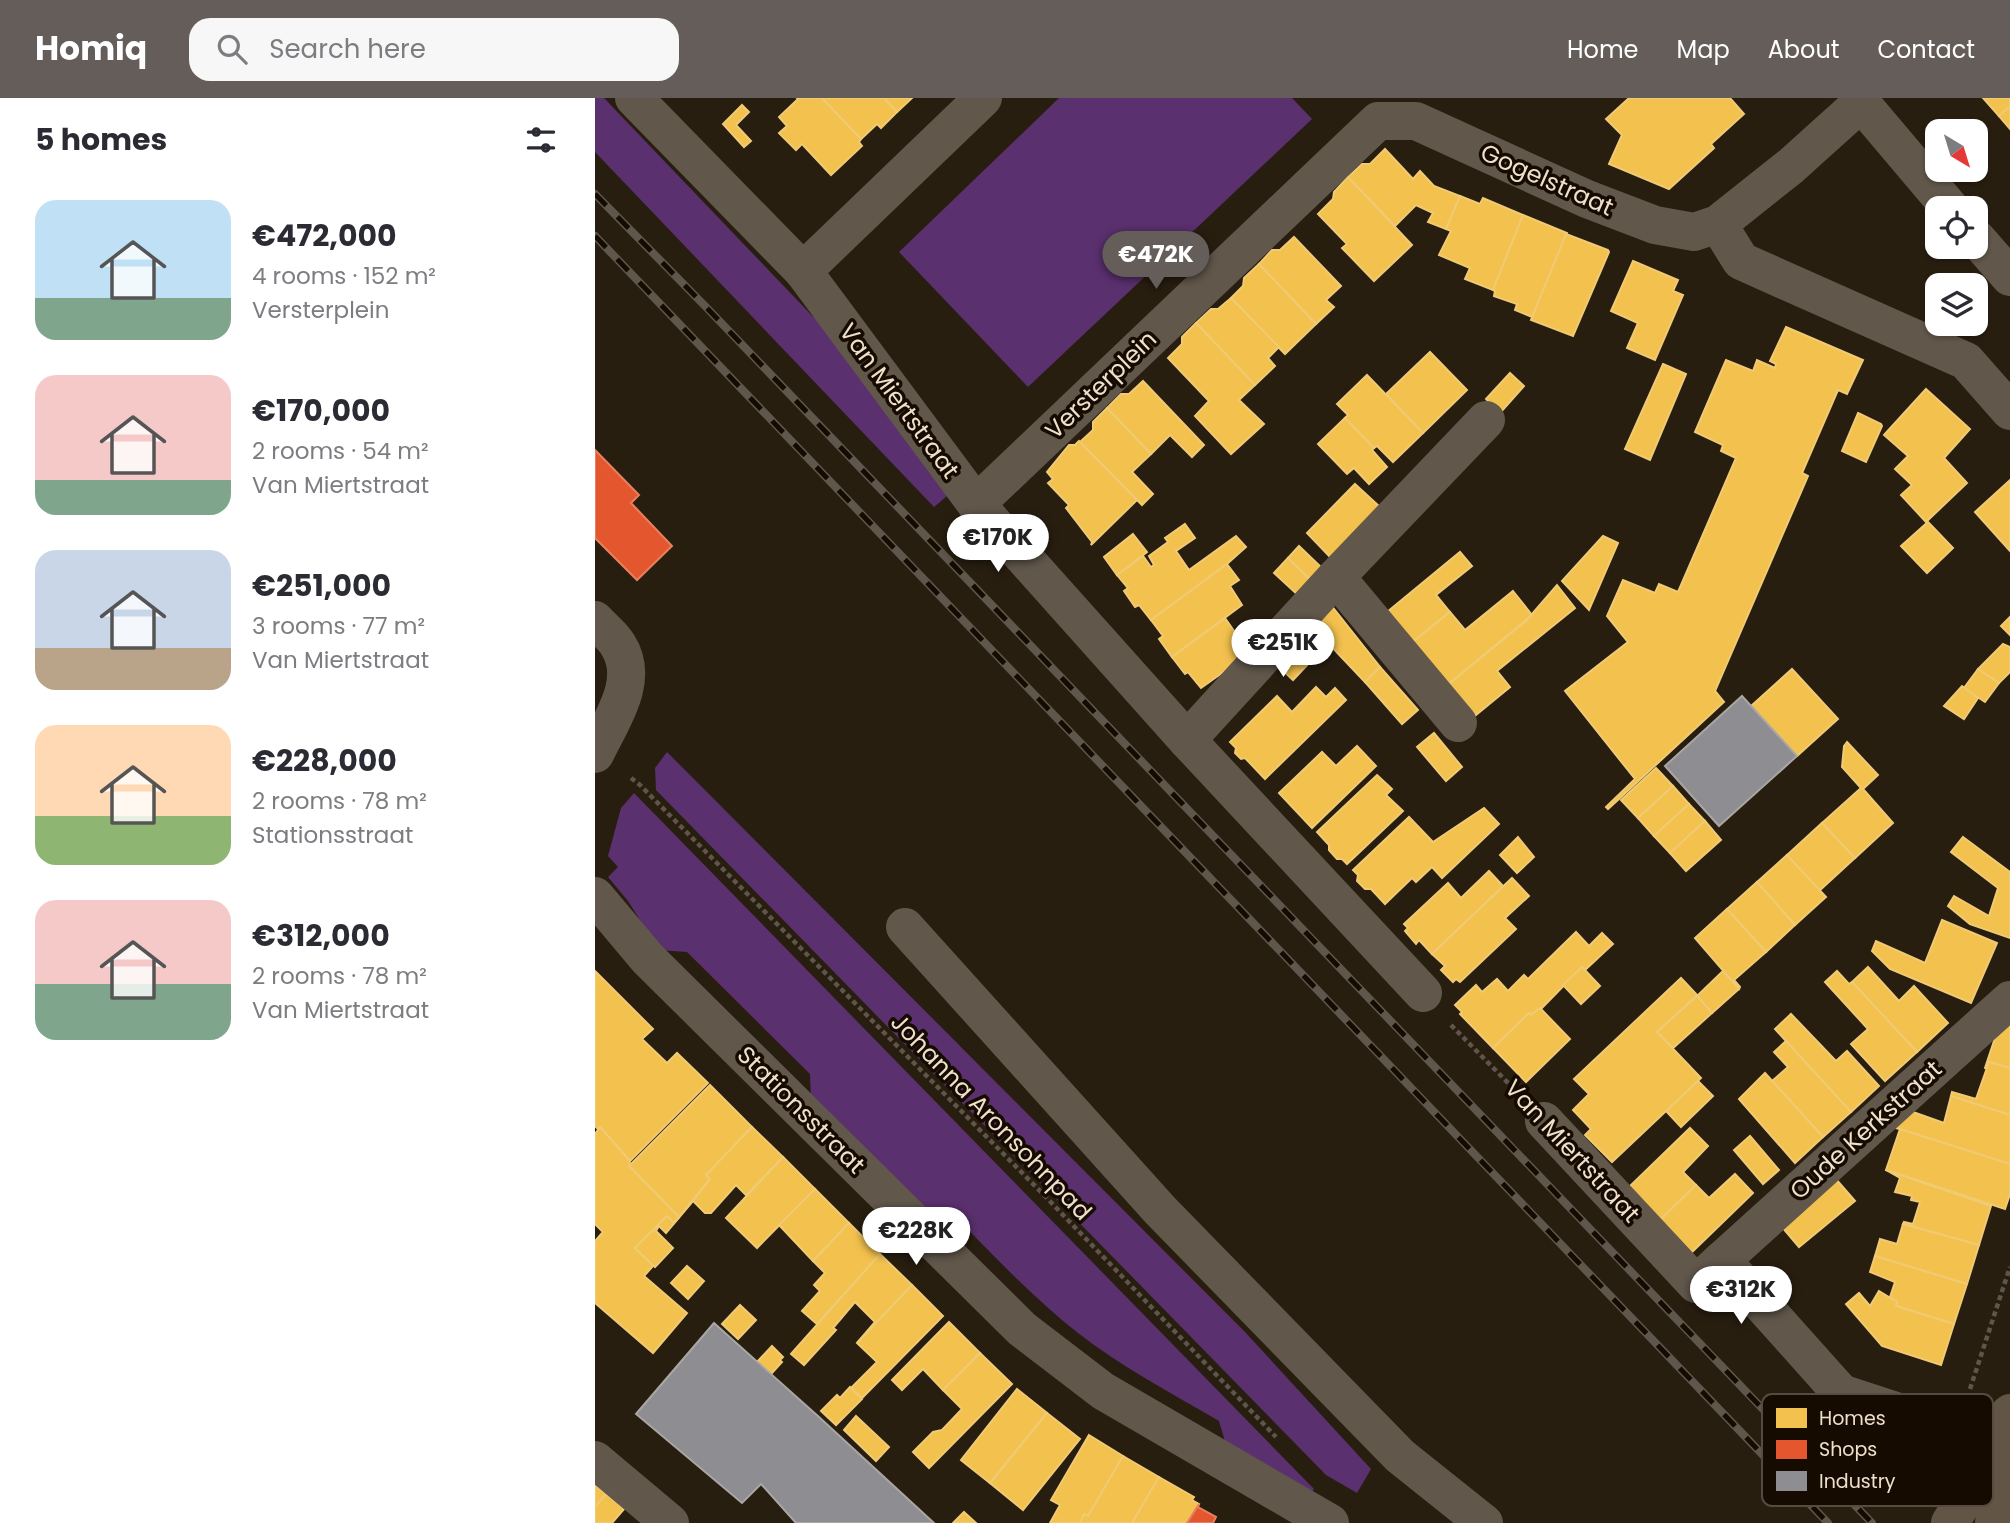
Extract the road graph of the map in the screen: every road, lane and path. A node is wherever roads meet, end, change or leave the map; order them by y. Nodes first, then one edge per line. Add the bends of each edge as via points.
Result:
1 (635, 98) edge
2 (983, 98) edge
3 (1859, 100) edge
4 (1378, 121) joint
5 (1940, 196) edge
6 (1718, 224) junction
7 (1988, 250) edge
8 (2007, 268) edge
9 (803, 271) junction
10 (2010, 411) edge
11 (1486, 419) dead end
12 (975, 504) junction
13 (1336, 578) junction
14 (595, 620) edge
15 (1458, 723) dead end
16 (1187, 740) junction
17 (595, 754) edge
18 (595, 895) edge
19 (905, 927) dead end
20 (1423, 993) joint
21 (2010, 1000) edge
22 (1545, 1121) joint
23 (1722, 1260) junction
24 (1843, 1394) edge
25 (2006, 1424) edge
26 (1278, 1439) dead end
27 (1993, 1447) edge
28 (595, 1460) edge
29 (1960, 1506) edge
30 (670, 1523) edge
31 (1329, 1523) edge
32 (1483, 1523) edge
33 (1950, 1523) edge
34 (1994, 1523) edge

1 - 9 street, Van Miertstraat
2 - 9 street
3 - 5 street
3 - 6 street, Gogelstraat via 1791,166
4 - 6 street, Gogelstraat via 1416,121 1655,225 1694,232
4 - 12 street, Versterplein
6 - 10 street via 1741,261 1966,361
7 - 8 street
9 - 12 street, Van Miertstraat
11 - 13 street
12 - 16 street, Van Miertstraat
13 - 15 street
13 - 16 street
14 - 17 street via 618,645 627,668 625,690
16 - 20 street, Van Miertstraat
17 - 26 path, Johanna Aronsohnpad via 650,794
18 - 31 street, Stationsstraat via 648,959 1021,1329 1103,1391
19 - 32 street via 1170,1219 1400,1456
20 - 22 path, Van Miertstraat
21 - 23 street, Oude Kerkstraat
22 - 23 street, Van Miertstraat via 1696,1284
23 - 24 street
25 - 27 main road
25 - 34 main road
28 - 30 street
29 - 33 main road

